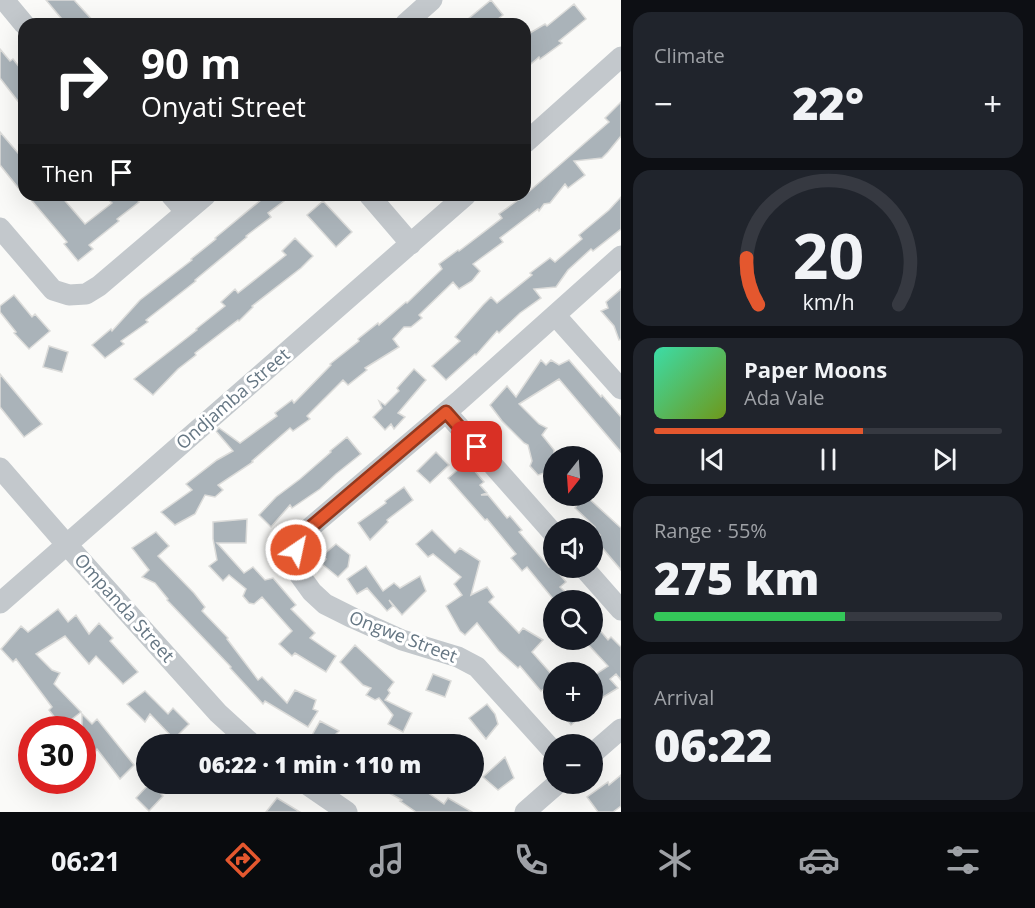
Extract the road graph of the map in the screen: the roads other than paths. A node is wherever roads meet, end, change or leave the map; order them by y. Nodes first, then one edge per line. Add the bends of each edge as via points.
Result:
1 (4, 0) edge
2 (432, 0) edge
3 (19, 18) edge
4 (412, 18) edge
5 (621, 57) edge
6 (531, 137) edge
7 (176, 201) edge
8 (199, 201) edge
9 (374, 201) edge
10 (459, 201) edge
11 (186, 212) junction
12 (0, 228) edge
13 (411, 244) junction
14 (621, 256) edge
15 (555, 315) junction
16 (621, 389) edge
17 (446, 412) junction
18 (0, 468) edge
19 (543, 522) edge
20 (67, 545) junction
21 (593, 578) edge
22 (0, 603) edge
23 (621, 610) edge
24 (621, 729) edge
25 (241, 734) edge
26 (543, 740) edge
27 (603, 745) edge
28 (321, 794) edge
29 (545, 794) edge
30 (346, 812) edge
31 (525, 812) edge

1 - 3 street
2 - 4 street
5 - 6 street
7 - 11 street
8 - 11 street
9 - 13 street
10 - 13 street, Ondjamba Street
11 - 12 street via 86,294 69,295 53,290
13 - 20 street, Ondjamba Street
14 - 15 street, Ongwe Street
15 - 16 street
15 - 17 street, Ongwe Street
17 - 19 street
17 - 26 street, Ongwe Street via 305,532 299,540 295,563 312,592 325,604 402,640 477,667
18 - 20 street, Ompanda Street
20 - 22 street, Ondjamba Street
20 - 25 street, Ompanda Street
21 - 23 street
24 - 27 street
28 - 30 street
29 - 31 street

